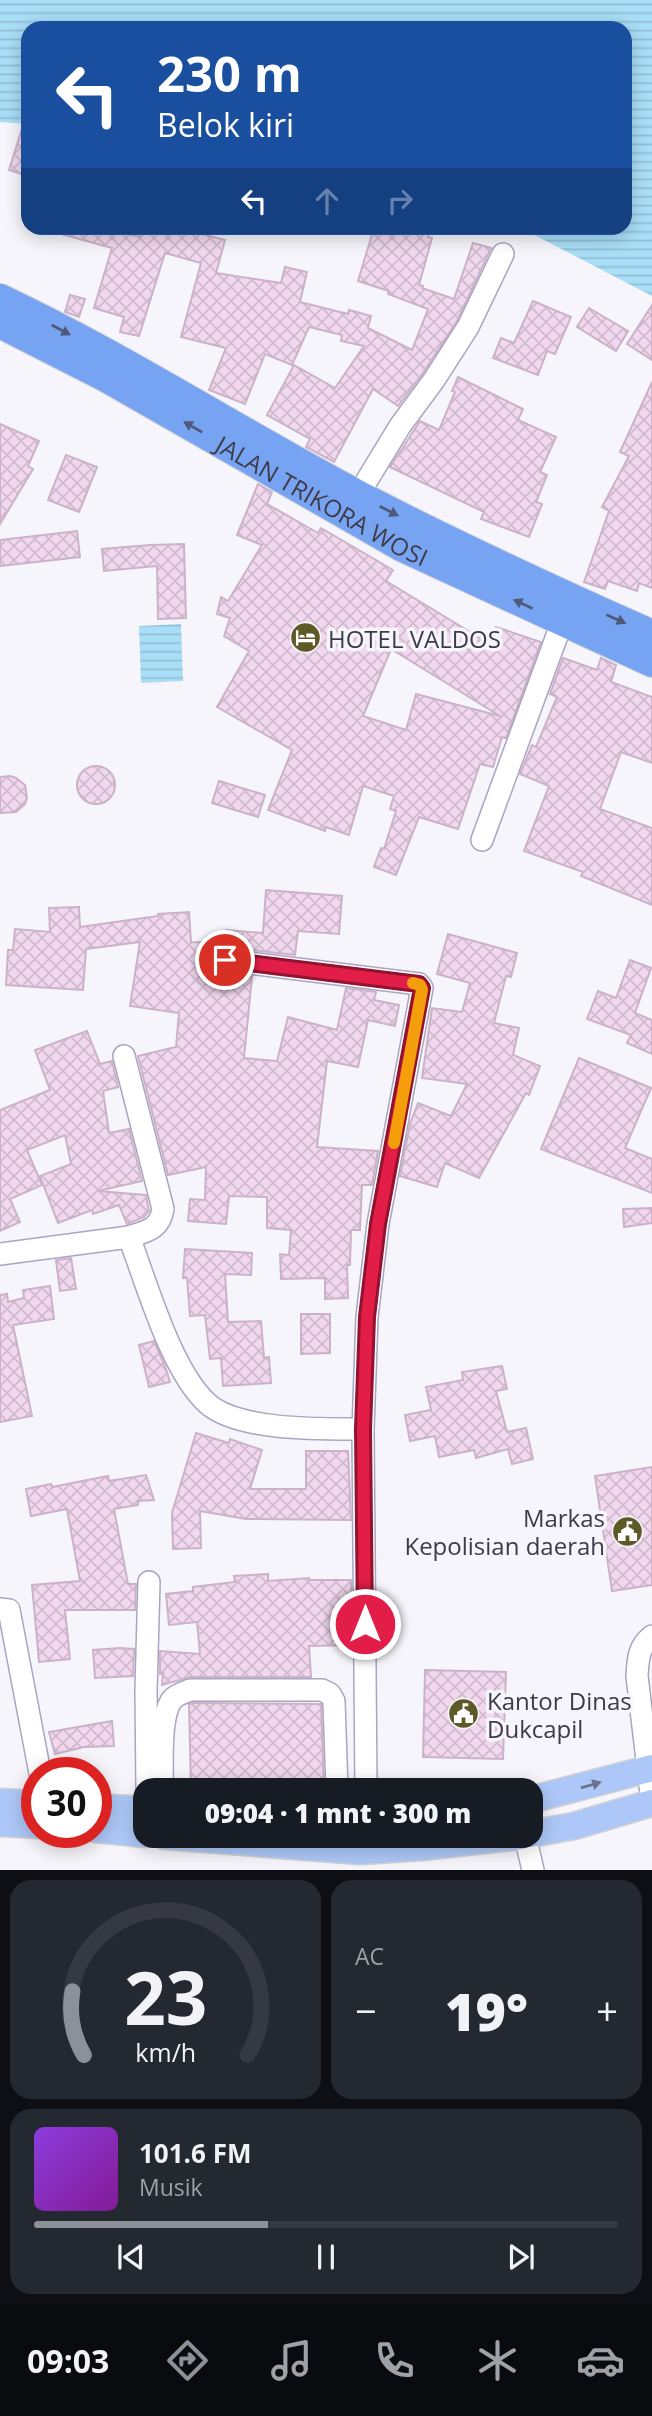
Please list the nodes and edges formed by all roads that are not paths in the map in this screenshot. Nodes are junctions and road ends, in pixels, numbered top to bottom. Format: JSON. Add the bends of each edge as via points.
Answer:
{"nodes":[{"id":1,"x":503,"y":254,"type":"dead end"},
{"id":2,"x":0,"y":299,"type":"edge"},
{"id":3,"x":0,"y":323,"type":"edge"},
{"id":4,"x":358,"y":495,"type":"junction"},
{"id":5,"x":562,"y":622,"type":"junction"},
{"id":6,"x":652,"y":635,"type":"edge"},
{"id":7,"x":652,"y":662,"type":"edge"},
{"id":8,"x":482,"y":840,"type":"dead end"},
{"id":9,"x":225,"y":960,"type":"dead end"},
{"id":10,"x":124,"y":1056,"type":"dead end"},
{"id":11,"x":129,"y":1237,"type":"junction"},
{"id":12,"x":0,"y":1254,"type":"edge"},
{"id":13,"x":363,"y":1429,"type":"junction"},
{"id":14,"x":149,"y":1582,"type":"dead end"},
{"id":15,"x":0,"y":1609,"type":"edge"},
{"id":16,"x":652,"y":1636,"type":"edge"},
{"id":17,"x":37,"y":1757,"type":"edge"},
{"id":18,"x":649,"y":1768,"type":"edge"},
{"id":19,"x":147,"y":1778,"type":"edge"},
{"id":20,"x":162,"y":1778,"type":"edge"},
{"id":21,"x":337,"y":1778,"type":"edge"},
{"id":22,"x":366,"y":1778,"type":"edge"},
{"id":23,"x":543,"y":1797,"type":"edge"},
{"id":24,"x":0,"y":1802,"type":"edge"},
{"id":25,"x":21,"y":1803,"type":"edge"},
{"id":26,"x":652,"y":1803,"type":"edge"},
{"id":27,"x":133,"y":1813,"type":"edge"},
{"id":28,"x":112,"y":1817,"type":"edge"},
{"id":29,"x":112,"y":1822,"type":"edge"},
{"id":30,"x":0,"y":1823,"type":"edge"},
{"id":31,"x":21,"y":1824,"type":"edge"},
{"id":32,"x":133,"y":1830,"type":"edge"},
{"id":33,"x":543,"y":1832,"type":"edge"},
{"id":34,"x":275,"y":1848,"type":"edge"},
{"id":35,"x":417,"y":1848,"type":"edge"},
{"id":36,"x":529,"y":1848,"type":"edge"},
{"id":37,"x":315,"y":1859,"type":"edge"},
{"id":38,"x":354,"y":1860,"type":"edge"},
{"id":39,"x":533,"y":1870,"type":"edge"}],
"edges":[{"from":1,"to":4,"type":"street","via":[[468,327]]},
{"from":2,"to":4,"type":"highway","name":"JALAN TRIKORA WOSI","one_way":true},
{"from":5,"to":3,"type":"highway","name":"JALAN TRIKORA WOSI","one_way":true,"via":[[403,547],[108,378]]},
{"from":4,"to":6,"type":"highway","name":"JALAN TRIKORA WOSI","one_way":true,"via":[[506,570]]},
{"from":5,"to":7,"type":"highway","name":"JALAN TRIKORA WOSI"},
{"from":5,"to":8,"type":"street"},
{"from":9,"to":13,"type":"street","via":[[419,984],[422,988],[378,1224],[367,1317]]},
{"from":10,"to":11,"type":"street","via":[[163,1209],[156,1227]]},
{"from":11,"to":12,"type":"street"},
{"from":11,"to":13,"type":"street","via":[[178,1365],[209,1405],[245,1421]]},
{"from":13,"to":22,"type":"street"},
{"from":14,"to":19,"type":"street"},
{"from":15,"to":17,"type":"street","via":[[9,1610]]},
{"from":16,"to":18,"type":"street","via":[[638,1655]]},
{"from":23,"to":18,"type":"main road","one_way":true},
{"from":18,"to":26,"type":"street"},
{"from":20,"to":21,"type":"street","via":[[164,1719],[171,1701],[190,1690],[322,1690],[330,1694],[336,1712]]},
{"from":24,"to":25,"type":"main road"},
{"from":26,"to":33,"type":"main road"},
{"from":27,"to":28,"type":"main road"},
{"from":29,"to":32,"type":"main road"},
{"from":30,"to":31,"type":"main road"},
{"from":34,"to":37,"type":"main road"},
{"from":35,"to":38,"type":"main road"},
{"from":36,"to":39,"type":"street"},
{"from":37,"to":38,"type":"main road"}]}
